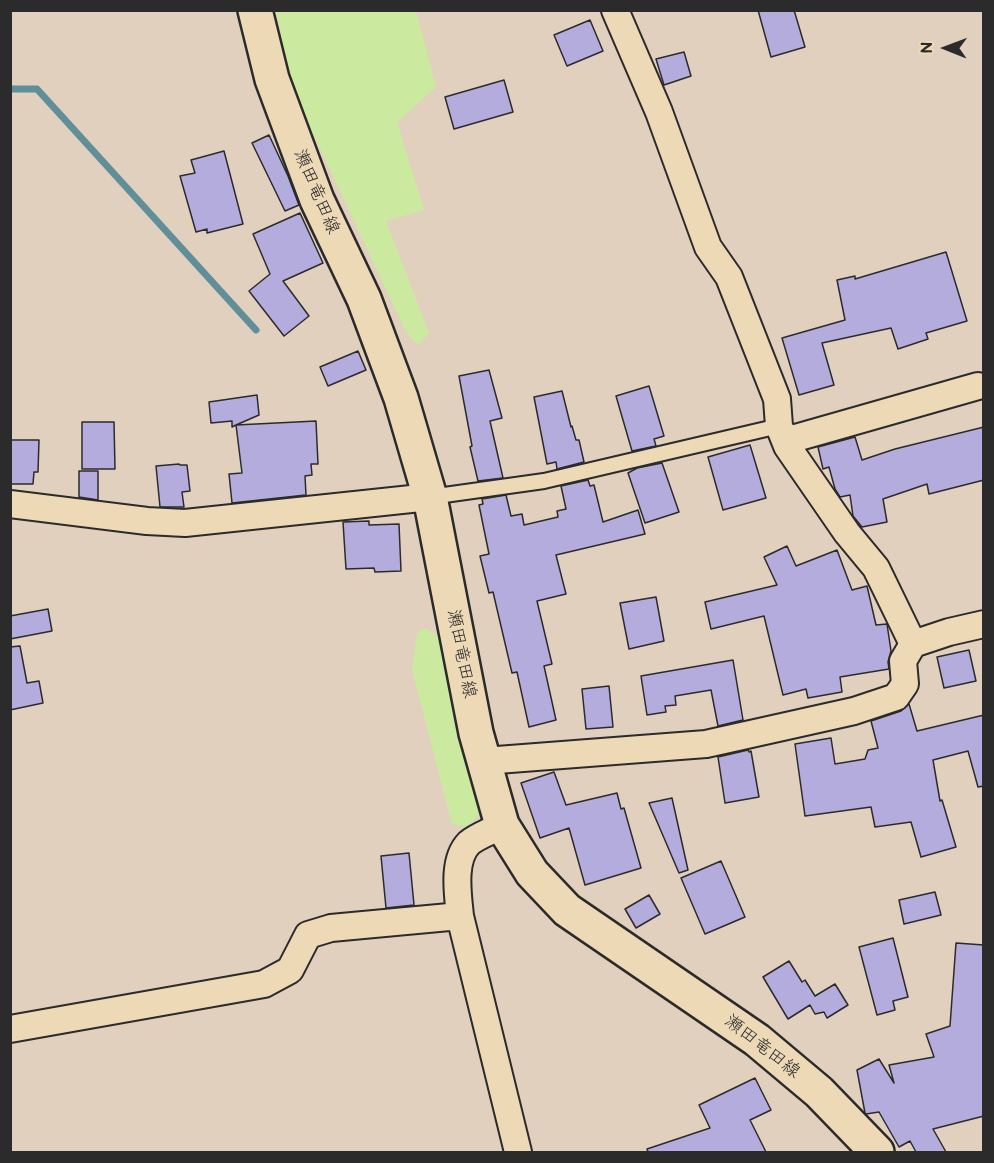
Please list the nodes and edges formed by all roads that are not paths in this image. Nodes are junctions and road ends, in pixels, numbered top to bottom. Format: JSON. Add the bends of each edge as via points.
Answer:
{"nodes":[{"id":1,"x":255,"y":10,"type":"edge"},
{"id":2,"x":615,"y":10,"type":"edge"},
{"id":3,"x":978,"y":386,"type":"dead end"},
{"id":4,"x":782,"y":433,"type":"junction"},
{"id":5,"x":430,"y":496,"type":"junction"},
{"id":6,"x":10,"y":504,"type":"edge"},
{"id":7,"x":984,"y":624,"type":"edge"},
{"id":8,"x":912,"y":644,"type":"junction"},
{"id":9,"x":484,"y":761,"type":"junction"},
{"id":10,"x":502,"y":825,"type":"junction"},
{"id":11,"x":459,"y":916,"type":"junction"},
{"id":12,"x":10,"y":1029,"type":"edge"},
{"id":13,"x":518,"y":1152,"type":"edge"},
{"id":14,"x":877,"y":1152,"type":"edge"}],
"edges":[{"from":1,"to":5,"type":"main road","name":"瀬田竜田線","via":[[272,79],[317,200],[369,310]]},
{"from":2,"to":4,"type":"street","via":[[659,112],[708,247],[729,277],[777,399]]},
{"from":3,"to":4,"type":"street"},
{"from":4,"to":5,"type":"lane","via":[[544,481]]},
{"from":4,"to":8,"type":"street","via":[[847,533],[876,568]]},
{"from":5,"to":6,"type":"street","via":[[185,523]]},
{"from":5,"to":9,"type":"main road","name":"瀬田竜田線"},
{"from":7,"to":8,"type":"street"},
{"from":8,"to":9,"type":"street","via":[[903,661],[905,684],[896,697],[854,711],[706,744]]},
{"from":9,"to":10,"type":"main road","name":"瀬田竜田線"},
{"from":10,"to":11,"type":"street","via":[[468,844],[457,867]]},
{"from":10,"to":14,"type":"main road","name":"瀬田竜田線","via":[[532,873],[567,910],[757,1040],[819,1092]]},
{"from":11,"to":12,"type":"street","via":[[331,928],[308,935],[290,969],[264,984]]},
{"from":11,"to":13,"type":"street"}]}
